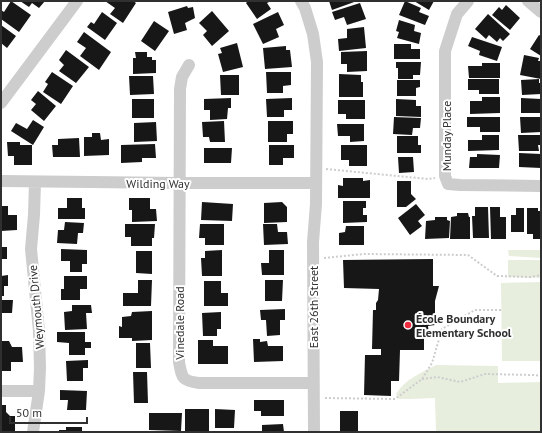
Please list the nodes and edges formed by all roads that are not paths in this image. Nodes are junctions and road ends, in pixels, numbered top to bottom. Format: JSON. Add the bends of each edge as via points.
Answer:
{"nodes":[{"id":1,"x":76,"y":1,"type":"edge"},
{"id":2,"x":301,"y":1,"type":"edge"},
{"id":3,"x":468,"y":1,"type":"edge"},
{"id":4,"x":528,"y":1,"type":"edge"},
{"id":5,"x":541,"y":11,"type":"edge"},
{"id":6,"x":189,"y":65,"type":"dead end"},
{"id":7,"x":1,"y":104,"type":"edge"},
{"id":8,"x":1,"y":182,"type":"edge"},
{"id":9,"x":35,"y":182,"type":"junction"},
{"id":10,"x":179,"y":183,"type":"junction"},
{"id":11,"x":316,"y":183,"type":"junction"},
{"id":12,"x":541,"y":186,"type":"edge"},
{"id":13,"x":313,"y":383,"type":"junction"},
{"id":14,"x":1,"y":391,"type":"edge"},
{"id":15,"x":40,"y":391,"type":"junction"},
{"id":16,"x":33,"y":432,"type":"edge"},
{"id":17,"x":314,"y":432,"type":"edge"}],
"edges":[{"from":1,"to":7,"type":"street"},
{"from":2,"to":11,"type":"street","name":"East 26th Street","via":[[313,34],[317,62]]},
{"from":3,"to":12,"type":"street","name":"Munday Place","via":[[457,14],[445,51],[445,176],[448,184]]},
{"from":4,"to":5,"type":"street"},
{"from":6,"to":10,"type":"street","name":"Vinedale Road","via":[[182,77],[180,88]]},
{"from":8,"to":9,"type":"street","name":"Wilding Way"},
{"from":9,"to":10,"type":"street","name":"Wilding Way"},
{"from":9,"to":15,"type":"street","name":"Weymouth Drive","via":[[31,249],[39,331]]},
{"from":10,"to":11,"type":"street","name":"Wilding Way"},
{"from":10,"to":13,"type":"street","name":"Vinedale Road","via":[[181,374],[188,382],[199,383]]},
{"from":11,"to":13,"type":"street","name":"East 26th Street","via":[[313,242]]},
{"from":13,"to":17,"type":"street","name":"East 26th Street"},
{"from":14,"to":15,"type":"street"},
{"from":15,"to":16,"type":"street","name":"Weymouth Drive"}]}
